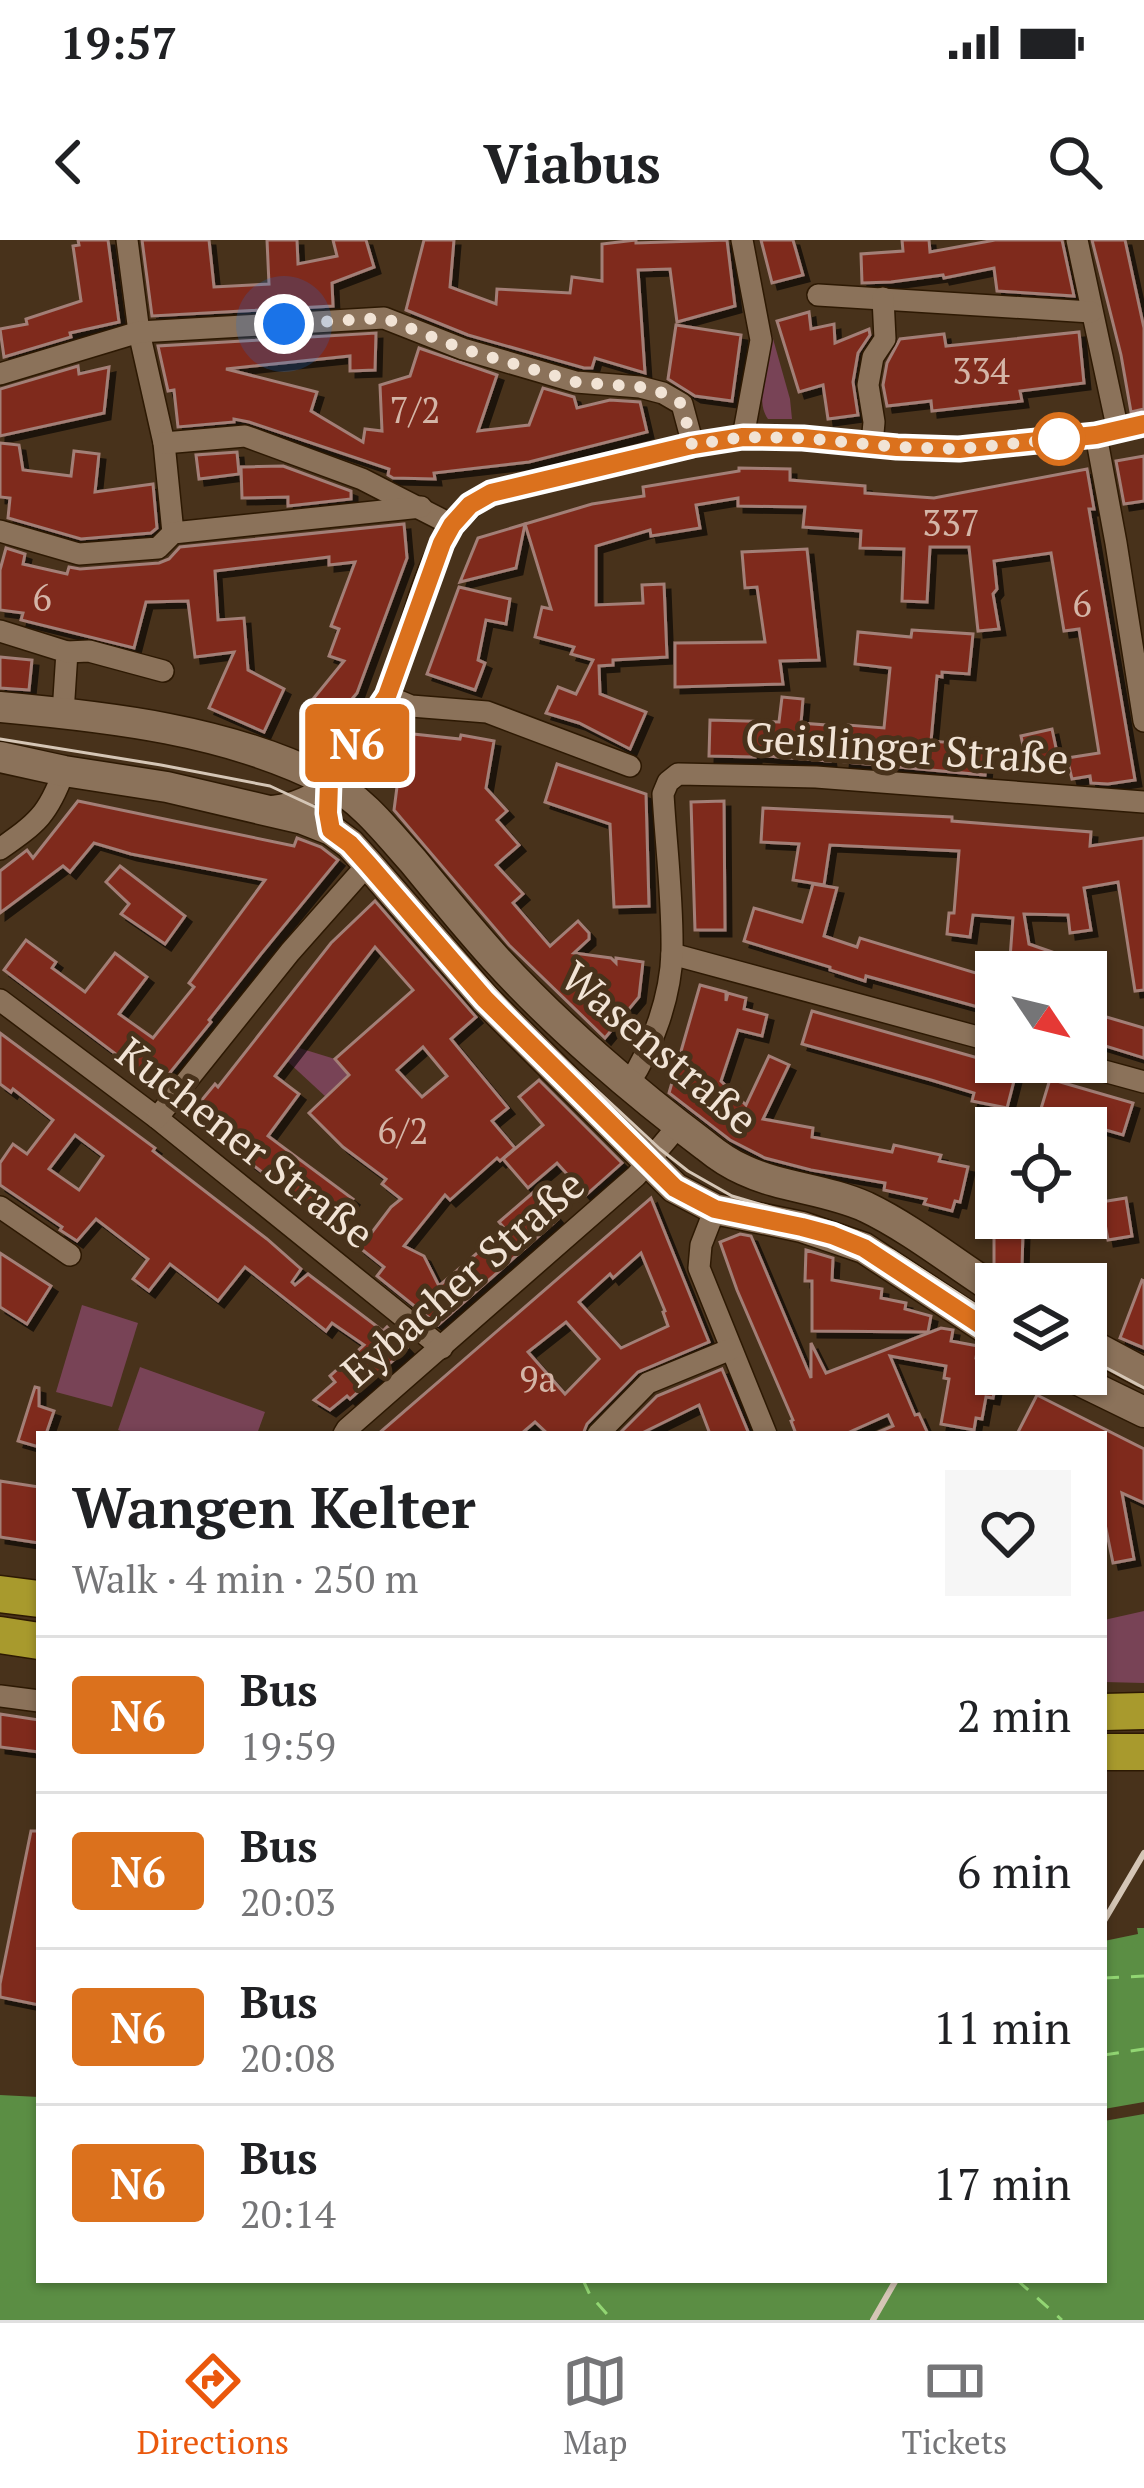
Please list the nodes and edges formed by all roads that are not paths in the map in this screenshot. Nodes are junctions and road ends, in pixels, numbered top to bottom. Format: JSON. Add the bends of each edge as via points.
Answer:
{"nodes":[{"id":1,"x":127,"y":240,"type":"edge"},
{"id":2,"x":742,"y":240,"type":"edge"},
{"id":3,"x":1077,"y":240,"type":"edge"},
{"id":4,"x":818,"y":295,"type":"dead end"},
{"id":5,"x":883,"y":298,"type":"junction"},
{"id":6,"x":1091,"y":312,"type":"junction"},
{"id":7,"x":139,"y":332,"type":"junction"},
{"id":8,"x":0,"y":374,"type":"edge"},
{"id":9,"x":1144,"y":424,"type":"edge"},
{"id":10,"x":1107,"y":433,"type":"junction"},
{"id":11,"x":743,"y":437,"type":"junction"},
{"id":12,"x":164,"y":443,"type":"junction"},
{"id":13,"x":872,"y":444,"type":"junction"},
{"id":14,"x":692,"y":445,"type":"junction"},
{"id":15,"x":421,"y":507,"type":"junction"},
{"id":16,"x":452,"y":525,"type":"junction"},
{"id":17,"x":0,"y":531,"type":"edge"},
{"id":18,"x":173,"y":532,"type":"junction"},
{"id":19,"x":0,"y":632,"type":"edge"},
{"id":20,"x":67,"y":652,"type":"junction"},
{"id":21,"x":163,"y":671,"type":"dead end"},
{"id":22,"x":387,"y":696,"type":"junction"},
{"id":23,"x":0,"y":707,"type":"edge"},
{"id":24,"x":63,"y":713,"type":"junction"},
{"id":25,"x":1144,"y":721,"type":"edge"},
{"id":26,"x":0,"y":757,"type":"edge"},
{"id":27,"x":630,"y":766,"type":"dead end"},
{"id":28,"x":64,"y":771,"type":"junction"},
{"id":29,"x":329,"y":782,"type":"junction"},
{"id":30,"x":1144,"y":802,"type":"edge"},
{"id":31,"x":254,"y":808,"type":"junction"},
{"id":32,"x":331,"y":830,"type":"junction"},
{"id":33,"x":0,"y":850,"type":"edge"},
{"id":34,"x":368,"y":864,"type":"junction"},
{"id":35,"x":672,"y":955,"type":"junction"},
{"id":36,"x":0,"y":1000,"type":"edge"},
{"id":37,"x":975,"y":1036,"type":"edge"},
{"id":38,"x":1107,"y":1072,"type":"edge"},
{"id":39,"x":1144,"y":1082,"type":"edge"},
{"id":40,"x":629,"y":1083,"type":"junction"},
{"id":41,"x":157,"y":1118,"type":"junction"},
{"id":42,"x":679,"y":1125,"type":"junction"},
{"id":43,"x":648,"y":1163,"type":"junction"},
{"id":44,"x":0,"y":1208,"type":"edge"},
{"id":45,"x":715,"y":1209,"type":"junction"},
{"id":46,"x":70,"y":1255,"type":"dead end"},
{"id":47,"x":975,"y":1277,"type":"edge"},
{"id":48,"x":975,"y":1321,"type":"edge"},
{"id":49,"x":442,"y":1348,"type":"junction"},
{"id":50,"x":731,"y":1349,"type":"junction"},
{"id":51,"x":1107,"y":1353,"type":"edge"},
{"id":52,"x":1144,"y":1373,"type":"edge"},
{"id":53,"x":1107,"y":1394,"type":"edge"},
{"id":54,"x":1144,"y":1412,"type":"edge"},
{"id":55,"x":346,"y":1431,"type":"edge"},
{"id":56,"x":601,"y":1431,"type":"edge"},
{"id":57,"x":765,"y":1431,"type":"edge"},
{"id":58,"x":0,"y":1594,"type":"edge"},
{"id":59,"x":36,"y":1599,"type":"edge"},
{"id":60,"x":0,"y":1635,"type":"edge"},
{"id":61,"x":36,"y":1641,"type":"edge"},
{"id":62,"x":0,"y":1696,"type":"edge"},
{"id":63,"x":36,"y":1701,"type":"edge"},
{"id":64,"x":1144,"y":1711,"type":"edge"},
{"id":65,"x":1107,"y":1712,"type":"edge"},
{"id":66,"x":1107,"y":1752,"type":"edge"},
{"id":67,"x":1144,"y":1752,"type":"edge"}],
"edges":[{"from":1,"to":7,"type":"street"},
{"from":2,"to":11,"type":"street","via":[[761,340]]},
{"from":3,"to":6,"type":"street"},
{"from":4,"to":5,"type":"street"},
{"from":5,"to":6,"type":"street"},
{"from":5,"to":13,"type":"street","via":[[885,339],[868,385]]},
{"from":6,"to":10,"type":"street"},
{"from":7,"to":8,"type":"street"},
{"from":7,"to":12,"type":"street"},
{"from":7,"to":14,"type":"street","via":[[384,318],[576,382],[663,393],[682,404]]},
{"from":9,"to":10,"type":"street"},
{"from":10,"to":13,"type":"street","via":[[959,449]]},
{"from":10,"to":25,"type":"street"},
{"from":11,"to":13,"type":"street"},
{"from":11,"to":14,"type":"street"},
{"from":12,"to":15,"type":"street","via":[[245,436]]},
{"from":12,"to":18,"type":"street"},
{"from":14,"to":16,"type":"street","via":[[491,493]]},
{"from":15,"to":16,"type":"street"},
{"from":15,"to":18,"type":"street"},
{"from":16,"to":22,"type":"street"},
{"from":17,"to":18,"type":"street","via":[[79,554],[158,548]]},
{"from":19,"to":20,"type":"street"},
{"from":20,"to":21,"type":"street"},
{"from":20,"to":24,"type":"street"},
{"from":22,"to":27,"type":"street","via":[[410,706],[487,712]]},
{"from":22,"to":29,"type":"street"},
{"from":23,"to":24,"type":"street","name":"Wasenstraße"},
{"from":24,"to":29,"type":"street","name":"Wasenstraße","via":[[227,744]]},
{"from":26,"to":28,"type":"street"},
{"from":28,"to":31,"type":"street"},
{"from":28,"to":33,"type":"street","via":[[40,820]]},
{"from":29,"to":31,"type":"street","via":[[301,800]]},
{"from":29,"to":32,"type":"street"},
{"from":29,"to":40,"type":"street","name":"Wasenstraße","via":[[382,826],[548,1012]]},
{"from":30,"to":35,"type":"street","name":"Geislinger Straße","via":[[678,774],[663,794]]},
{"from":31,"to":32,"type":"street"},
{"from":32,"to":34,"type":"street","name":"Wasenstraße"},
{"from":34,"to":41,"type":"street"},
{"from":34,"to":43,"type":"street","name":"Wasenstraße","via":[[485,999]]},
{"from":35,"to":37,"type":"street"},
{"from":35,"to":40,"type":"street","via":[[665,997]]},
{"from":36,"to":41,"type":"street","name":"Kuchener Straße"},
{"from":38,"to":39,"type":"street"},
{"from":40,"to":42,"type":"street","name":"Wasenstraße"},
{"from":41,"to":49,"type":"street","name":"Kuchener Straße"},
{"from":42,"to":43,"type":"street","name":"Eybacher Straße"},
{"from":42,"to":47,"type":"street","name":"Wasenstraße","via":[[742,1170],[866,1208]]},
{"from":43,"to":45,"type":"street","name":"Wasenstraße"},
{"from":43,"to":49,"type":"street","name":"Eybacher Straße"},
{"from":44,"to":46,"type":"street"},
{"from":45,"to":48,"type":"street","name":"Wasenstraße","via":[[864,1248]]},
{"from":45,"to":50,"type":"street","via":[[699,1268]]},
{"from":49,"to":55,"type":"street","name":"Eybacher Straße"},
{"from":50,"to":56,"type":"street","via":[[648,1383]]},
{"from":50,"to":57,"type":"street"},
{"from":51,"to":52,"type":"street"},
{"from":53,"to":54,"type":"street"},
{"from":58,"to":59,"type":"highway"},
{"from":60,"to":61,"type":"highway"},
{"from":62,"to":63,"type":"street"},
{"from":64,"to":65,"type":"highway"},
{"from":66,"to":67,"type":"highway"}]}
